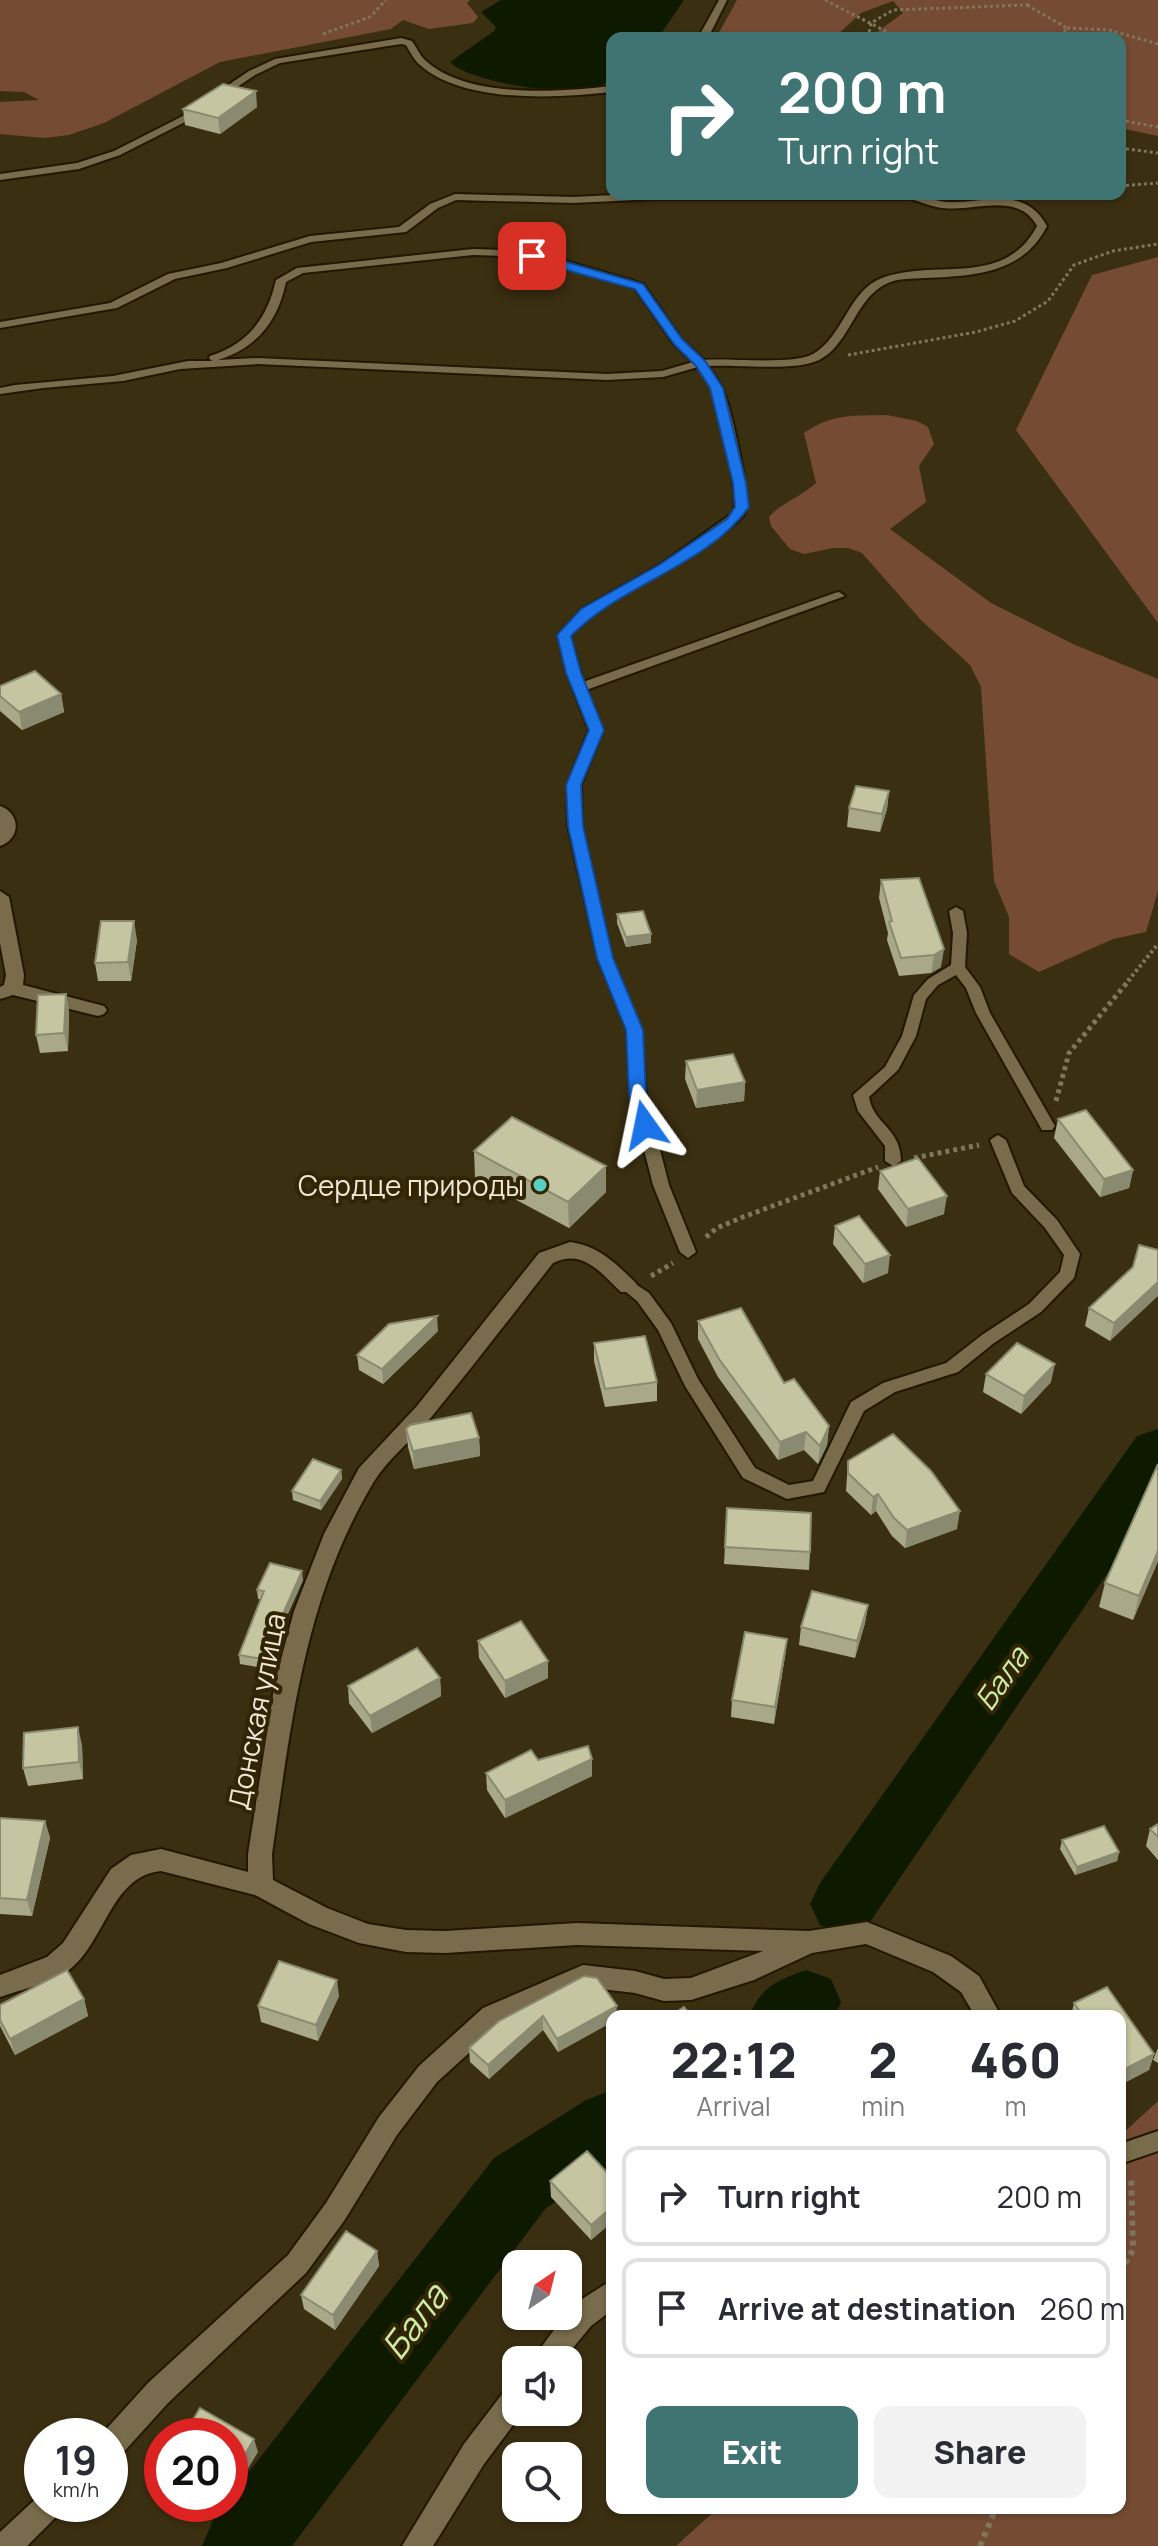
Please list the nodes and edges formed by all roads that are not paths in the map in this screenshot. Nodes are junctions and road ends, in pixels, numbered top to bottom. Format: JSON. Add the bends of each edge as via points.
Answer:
{"nodes":[{"id":1,"x":723,"y":0,"type":"edge"},
{"id":2,"x":706,"y":32,"type":"edge"},
{"id":3,"x":606,"y":89,"type":"edge"},
{"id":4,"x":0,"y":177,"type":"edge"},
{"id":5,"x":606,"y":198,"type":"edge"},
{"id":6,"x":926,"y":200,"type":"edge"},
{"id":7,"x":0,"y":325,"type":"edge"},
{"id":8,"x":701,"y":363,"type":"junction"},
{"id":9,"x":180,"y":366,"type":"junction"},
{"id":10,"x":0,"y":391,"type":"edge"},
{"id":11,"x":839,"y":596,"type":"dead end"},
{"id":12,"x":579,"y":688,"type":"junction"},
{"id":13,"x":0,"y":811,"type":"edge"},
{"id":14,"x":0,"y":841,"type":"edge"},
{"id":15,"x":0,"y":897,"type":"edge"},
{"id":16,"x":956,"y":911,"type":"dead end"},
{"id":17,"x":958,"y":967,"type":"junction"},
{"id":18,"x":7,"y":991,"type":"edge"},
{"id":19,"x":98,"y":1010,"type":"dead end"},
{"id":20,"x":1047,"y":1126,"type":"dead end"},
{"id":21,"x":998,"y":1140,"type":"dead end"},
{"id":22,"x":893,"y":1161,"type":"dead end"},
{"id":23,"x":688,"y":1252,"type":"dead end"},
{"id":24,"x":628,"y":1287,"type":"joint"},
{"id":25,"x":261,"y":1886,"type":"junction"},
{"id":26,"x":809,"y":1942,"type":"junction"},
{"id":27,"x":0,"y":1986,"type":"edge"},
{"id":28,"x":985,"y":2010,"type":"edge"},
{"id":29,"x":1158,"y":2141,"type":"edge"},
{"id":30,"x":1126,"y":2152,"type":"edge"},
{"id":31,"x":606,"y":2297,"type":"edge"},
{"id":32,"x":557,"y":2346,"type":"edge"},
{"id":33,"x":502,"y":2417,"type":"edge"},
{"id":34,"x":128,"y":2426,"type":"edge"},
{"id":35,"x":31,"y":2522,"type":"edge"},
{"id":36,"x":6,"y":2546,"type":"edge"},
{"id":37,"x":416,"y":2546,"type":"edge"}],
"edges":[{"from":1,"to":2,"type":"lane"},
{"from":3,"to":4,"type":"lane","via":[[534,94],[464,83],[436,73],[401,41],[278,61],[117,153],[79,166]]},
{"from":5,"to":7,"type":"lane","via":[[455,197],[402,230],[310,239],[172,276],[113,306]]},
{"from":6,"to":8,"type":"lane","via":[[943,205],[1017,202],[1035,213],[1042,226],[1038,240],[1024,255],[1003,264],[882,281],[815,358],[778,364]]},
{"from":8,"to":9,"type":"lane","via":[[663,374],[607,377],[258,361]]},
{"from":8,"to":9,"type":"lane","via":[[678,342],[639,286],[547,259],[473,252],[301,270],[281,280],[278,298],[256,337],[228,355]]},
{"from":8,"to":12,"type":"lane","via":[[717,388],[742,507],[732,521],[664,568],[569,626],[564,635]]},
{"from":9,"to":10,"type":"lane"},
{"from":11,"to":12,"type":"lane"},
{"from":12,"to":23,"type":"lane","via":[[596,730],[574,785],[575,826],[605,958],[634,1030],[638,1095],[657,1170]]},
{"from":13,"to":14,"type":"street","via":[[8,832]]},
{"from":15,"to":18,"type":"street","via":[[15,975]]},
{"from":16,"to":17,"type":"lane"},
{"from":17,"to":20,"type":"lane"},
{"from":17,"to":22,"type":"lane","via":[[919,998],[909,1036],[891,1070],[861,1095],[863,1107],[893,1145]]},
{"from":18,"to":19,"type":"street"},
{"from":21,"to":24,"type":"lane","via":[[1017,1189],[1072,1254],[1068,1274],[1035,1308],[952,1368],[889,1387],[857,1407],[818,1487],[787,1492],[749,1473],[691,1382],[665,1327],[643,1297]]},
{"from":24,"to":25,"type":"street","name":"Донская улица","via":[[578,1248],[559,1249],[546,1258],[424,1412],[367,1474],[332,1540],[286,1682],[260,1854]]},
{"from":25,"to":26,"type":"street","via":[[368,1935],[406,1941],[577,1934]]},
{"from":25,"to":27,"type":"street","via":[[186,1864],[140,1862],[120,1877],[64,1958]]},
{"from":26,"to":28,"type":"street","via":[[867,1933],[906,1947],[970,1984]]},
{"from":26,"to":34,"type":"street","via":[[745,1972],[691,1989],[664,1990],[583,1976],[492,2016],[428,2074],[297,2264]]},
{"from":29,"to":30,"type":"lane"},
{"from":31,"to":32,"type":"street","via":[[581,2316]]},
{"from":33,"to":37,"type":"street"},
{"from":35,"to":36,"type":"street"}]}
